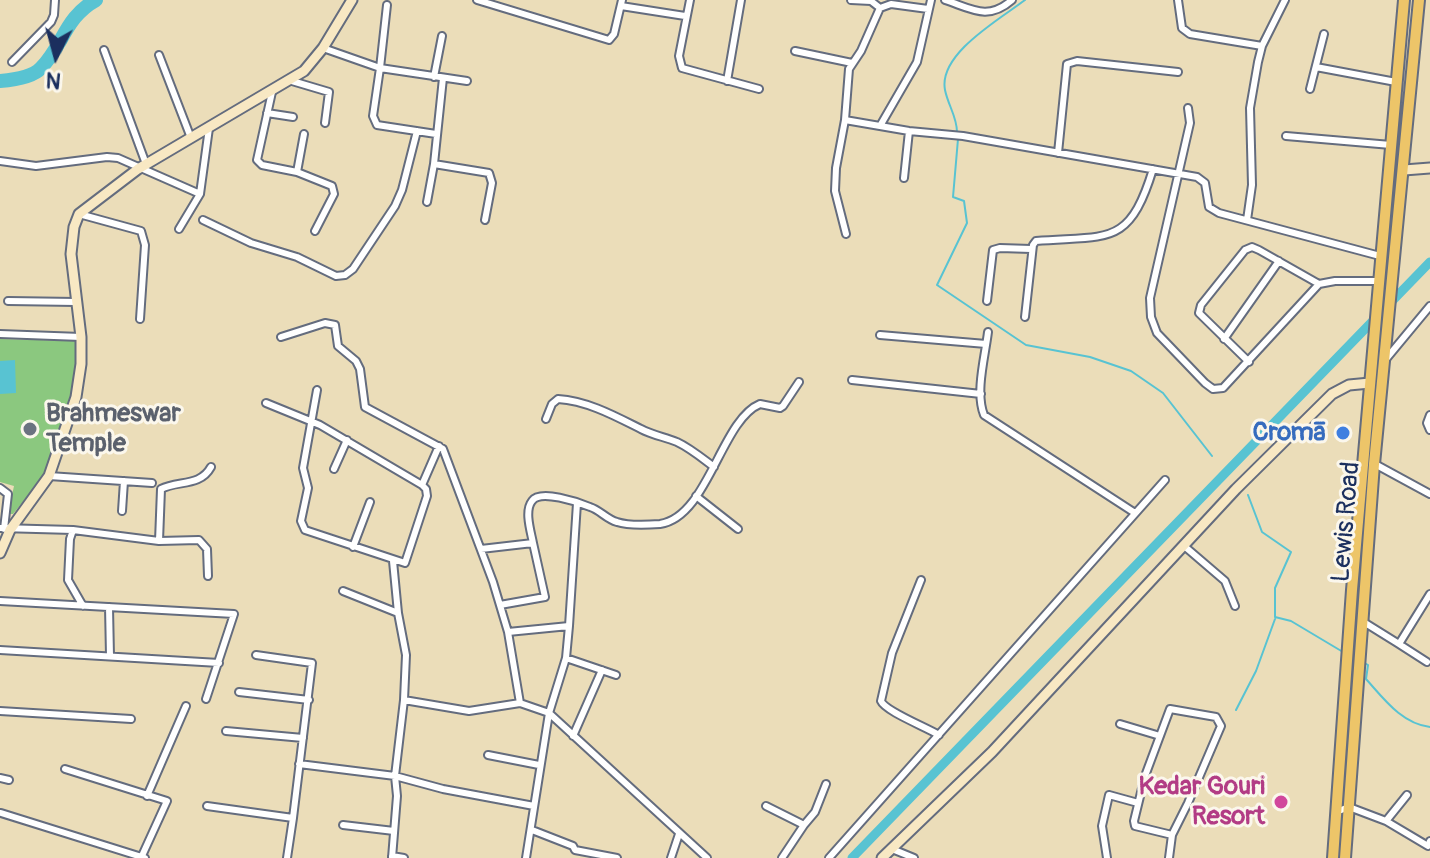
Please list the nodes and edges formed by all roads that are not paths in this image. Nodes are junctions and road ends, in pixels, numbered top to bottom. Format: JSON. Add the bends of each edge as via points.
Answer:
{"nodes":[{"id":1,"x":55,"y":0,"type":"edge"},
{"id":2,"x":352,"y":0,"type":"edge"},
{"id":3,"x":477,"y":0,"type":"edge"},
{"id":4,"x":690,"y":0,"type":"edge"},
{"id":5,"x":741,"y":0,"type":"edge"},
{"id":6,"x":851,"y":0,"type":"edge"},
{"id":7,"x":931,"y":0,"type":"edge"},
{"id":8,"x":945,"y":0,"type":"edge"},
{"id":9,"x":1012,"y":0,"type":"edge"},
{"id":10,"x":1178,"y":0,"type":"edge"},
{"id":11,"x":1285,"y":0,"type":"edge"},
{"id":12,"x":1404,"y":0,"type":"edge"},
{"id":13,"x":1419,"y":0,"type":"edge"},
{"id":14,"x":621,"y":3,"type":"edge"},
{"id":15,"x":387,"y":5,"type":"dead end"},
{"id":16,"x":880,"y":8,"type":"junction"},
{"id":17,"x":928,"y":9,"type":"junction"},
{"id":18,"x":685,"y":16,"type":"junction"},
{"id":19,"x":1324,"y":34,"type":"dead end"},
{"id":20,"x":442,"y":36,"type":"dead end"},
{"id":21,"x":1262,"y":46,"type":"junction"},
{"id":22,"x":323,"y":48,"type":"junction"},
{"id":23,"x":104,"y":50,"type":"dead end"},
{"id":24,"x":795,"y":51,"type":"dead end"},
{"id":25,"x":159,"y":55,"type":"dead end"},
{"id":26,"x":12,"y":62,"type":"dead end"},
{"id":27,"x":852,"y":63,"type":"junction"},
{"id":28,"x":1316,"y":67,"type":"junction"},
{"id":29,"x":380,"y":68,"type":"junction"},
{"id":30,"x":1178,"y":72,"type":"dead end"},
{"id":31,"x":434,"y":77,"type":"junction"},
{"id":32,"x":443,"y":78,"type":"junction"},
{"id":33,"x":292,"y":81,"type":"junction"},
{"id":34,"x":467,"y":81,"type":"dead end"},
{"id":35,"x":727,"y":81,"type":"junction"},
{"id":36,"x":1396,"y":82,"type":"junction"},
{"id":37,"x":759,"y":89,"type":"dead end"},
{"id":38,"x":1310,"y":89,"type":"dead end"},
{"id":39,"x":272,"y":91,"type":"junction"},
{"id":40,"x":1188,"y":108,"type":"dead end"},
{"id":41,"x":267,"y":113,"type":"junction"},
{"id":42,"x":293,"y":117,"type":"dead end"},
{"id":43,"x":845,"y":120,"type":"junction"},
{"id":44,"x":325,"y":123,"type":"dead end"},
{"id":45,"x":880,"y":126,"type":"junction"},
{"id":46,"x":209,"y":127,"type":"junction"},
{"id":47,"x":417,"y":131,"type":"junction"},
{"id":48,"x":909,"y":131,"type":"junction"},
{"id":49,"x":304,"y":134,"type":"dead end"},
{"id":50,"x":436,"y":134,"type":"junction"},
{"id":51,"x":1286,"y":136,"type":"dead end"},
{"id":52,"x":191,"y":138,"type":"junction"},
{"id":53,"x":1391,"y":145,"type":"junction"},
{"id":54,"x":1058,"y":153,"type":"junction"},
{"id":55,"x":0,"y":161,"type":"edge"},
{"id":56,"x":434,"y":164,"type":"junction"},
{"id":57,"x":142,"y":166,"type":"junction"},
{"id":58,"x":1430,"y":168,"type":"edge"},
{"id":59,"x":1153,"y":169,"type":"junction"},
{"id":60,"x":1388,"y":169,"type":"junction"},
{"id":61,"x":1404,"y":170,"type":"junction"},
{"id":62,"x":297,"y":172,"type":"junction"},
{"id":63,"x":1178,"y":173,"type":"junction"},
{"id":64,"x":904,"y":178,"type":"dead end"},
{"id":65,"x":200,"y":194,"type":"junction"},
{"id":66,"x":427,"y":202,"type":"dead end"},
{"id":67,"x":79,"y":214,"type":"junction"},
{"id":68,"x":203,"y":220,"type":"dead end"},
{"id":69,"x":485,"y":220,"type":"dead end"},
{"id":70,"x":1247,"y":220,"type":"junction"},
{"id":71,"x":179,"y":229,"type":"dead end"},
{"id":72,"x":315,"y":231,"type":"dead end"},
{"id":73,"x":846,"y":234,"type":"dead end"},
{"id":74,"x":1031,"y":249,"type":"junction"},
{"id":75,"x":1380,"y":256,"type":"junction"},
{"id":76,"x":1279,"y":261,"type":"junction"},
{"id":77,"x":1319,"y":284,"type":"junction"},
{"id":78,"x":1378,"y":286,"type":"junction"},
{"id":79,"x":8,"y":301,"type":"dead end"},
{"id":80,"x":987,"y":301,"type":"dead end"},
{"id":81,"x":76,"y":302,"type":"junction"},
{"id":82,"x":1430,"y":306,"type":"edge"},
{"id":83,"x":1025,"y":317,"type":"dead end"},
{"id":84,"x":140,"y":319,"type":"dead end"},
{"id":85,"x":988,"y":332,"type":"dead end"},
{"id":86,"x":0,"y":334,"type":"edge"},
{"id":87,"x":880,"y":335,"type":"dead end"},
{"id":88,"x":81,"y":337,"type":"junction"},
{"id":89,"x":281,"y":337,"type":"dead end"},
{"id":90,"x":1224,"y":339,"type":"junction"},
{"id":91,"x":986,"y":344,"type":"junction"},
{"id":92,"x":1386,"y":359,"type":"junction"},
{"id":93,"x":1249,"y":362,"type":"junction"},
{"id":94,"x":852,"y":380,"type":"dead end"},
{"id":95,"x":799,"y":382,"type":"dead end"},
{"id":96,"x":1370,"y":383,"type":"junction"},
{"id":97,"x":317,"y":390,"type":"dead end"},
{"id":98,"x":981,"y":394,"type":"junction"},
{"id":99,"x":266,"y":403,"type":"dead end"},
{"id":100,"x":1430,"y":415,"type":"edge"},
{"id":101,"x":546,"y":419,"type":"dead end"},
{"id":102,"x":310,"y":421,"type":"junction"},
{"id":103,"x":1430,"y":430,"type":"edge"},
{"id":104,"x":347,"y":440,"type":"junction"},
{"id":105,"x":439,"y":446,"type":"junction"},
{"id":106,"x":1369,"y":463,"type":"junction"},
{"id":107,"x":211,"y":467,"type":"dead end"},
{"id":108,"x":714,"y":467,"type":"junction"},
{"id":109,"x":334,"y":469,"type":"dead end"},
{"id":110,"x":49,"y":476,"type":"junction"},
{"id":111,"x":1165,"y":480,"type":"dead end"},
{"id":112,"x":124,"y":481,"type":"junction"},
{"id":113,"x":152,"y":483,"type":"dead end"},
{"id":114,"x":422,"y":485,"type":"junction"},
{"id":115,"x":0,"y":488,"type":"edge"},
{"id":116,"x":1430,"y":494,"type":"edge"},
{"id":117,"x":696,"y":496,"type":"junction"},
{"id":118,"x":370,"y":502,"type":"dead end"},
{"id":119,"x":577,"y":503,"type":"junction"},
{"id":120,"x":122,"y":511,"type":"dead end"},
{"id":121,"x":1135,"y":513,"type":"junction"},
{"id":122,"x":5,"y":529,"type":"edge"},
{"id":123,"x":738,"y":529,"type":"dead end"},
{"id":124,"x":73,"y":530,"type":"junction"},
{"id":125,"x":159,"y":541,"type":"junction"},
{"id":126,"x":533,"y":543,"type":"junction"},
{"id":127,"x":1183,"y":545,"type":"junction"},
{"id":128,"x":353,"y":547,"type":"junction"},
{"id":129,"x":481,"y":549,"type":"junction"},
{"id":130,"x":0,"y":553,"type":"edge"},
{"id":131,"x":393,"y":561,"type":"junction"},
{"id":132,"x":1359,"y":573,"type":"junction"},
{"id":133,"x":208,"y":576,"type":"dead end"},
{"id":134,"x":921,"y":580,"type":"dead end"},
{"id":135,"x":343,"y":591,"type":"dead end"},
{"id":136,"x":1430,"y":594,"type":"edge"},
{"id":137,"x":0,"y":601,"type":"edge"},
{"id":138,"x":500,"y":605,"type":"junction"},
{"id":139,"x":83,"y":606,"type":"junction"},
{"id":140,"x":1235,"y":606,"type":"dead end"},
{"id":141,"x":109,"y":607,"type":"junction"},
{"id":142,"x":398,"y":613,"type":"junction"},
{"id":143,"x":1362,"y":621,"type":"junction"},
{"id":144,"x":569,"y":626,"type":"junction"},
{"id":145,"x":508,"y":632,"type":"junction"},
{"id":146,"x":1399,"y":644,"type":"junction"},
{"id":147,"x":0,"y":650,"type":"edge"},
{"id":148,"x":1354,"y":650,"type":"junction"},
{"id":149,"x":256,"y":655,"type":"dead end"},
{"id":150,"x":110,"y":656,"type":"junction"},
{"id":151,"x":566,"y":658,"type":"junction"},
{"id":152,"x":1427,"y":662,"type":"dead end"},
{"id":153,"x":219,"y":663,"type":"junction"},
{"id":154,"x":602,"y":670,"type":"junction"},
{"id":155,"x":616,"y":675,"type":"dead end"},
{"id":156,"x":1352,"y":677,"type":"junction"},
{"id":157,"x":239,"y":692,"type":"dead end"},
{"id":158,"x":206,"y":699,"type":"dead end"},
{"id":159,"x":309,"y":700,"type":"junction"},
{"id":160,"x":404,"y":700,"type":"junction"},
{"id":161,"x":520,"y":703,"type":"junction"},
{"id":162,"x":186,"y":706,"type":"dead end"},
{"id":163,"x":0,"y":711,"type":"edge"},
{"id":164,"x":549,"y":713,"type":"junction"},
{"id":165,"x":131,"y":719,"type":"dead end"},
{"id":166,"x":1120,"y":724,"type":"dead end"},
{"id":167,"x":226,"y":731,"type":"dead end"},
{"id":168,"x":939,"y":735,"type":"junction"},
{"id":169,"x":573,"y":736,"type":"junction"},
{"id":170,"x":1160,"y":736,"type":"junction"},
{"id":171,"x":303,"y":738,"type":"junction"},
{"id":172,"x":488,"y":755,"type":"dead end"},
{"id":173,"x":299,"y":764,"type":"junction"},
{"id":174,"x":539,"y":765,"type":"junction"},
{"id":175,"x":65,"y":769,"type":"dead end"},
{"id":176,"x":395,"y":776,"type":"junction"},
{"id":177,"x":0,"y":778,"type":"edge"},
{"id":178,"x":9,"y":780,"type":"dead end"},
{"id":179,"x":826,"y":784,"type":"dead end"},
{"id":180,"x":1407,"y":795,"type":"dead end"},
{"id":181,"x":147,"y":796,"type":"junction"},
{"id":182,"x":1138,"y":803,"type":"junction"},
{"id":183,"x":207,"y":806,"type":"dead end"},
{"id":184,"x":534,"y":806,"type":"junction"},
{"id":185,"x":766,"y":806,"type":"dead end"},
{"id":186,"x":1349,"y":807,"type":"junction"},
{"id":187,"x":1336,"y":812,"type":"junction"},
{"id":188,"x":1,"y":813,"type":"edge"},
{"id":189,"x":293,"y":818,"type":"junction"},
{"id":190,"x":1386,"y":821,"type":"junction"},
{"id":191,"x":343,"y":825,"type":"dead end"},
{"id":192,"x":804,"y":825,"type":"junction"},
{"id":193,"x":532,"y":830,"type":"junction"},
{"id":194,"x":394,"y":831,"type":"junction"},
{"id":195,"x":679,"y":834,"type":"junction"},
{"id":196,"x":1172,"y":835,"type":"junction"},
{"id":197,"x":1430,"y":841,"type":"edge"},
{"id":198,"x":892,"y":849,"type":"junction"},
{"id":199,"x":392,"y":857,"type":"edge"},
{"id":200,"x":143,"y":858,"type":"edge"},
{"id":201,"x":287,"y":858,"type":"edge"},
{"id":202,"x":404,"y":858,"type":"edge"},
{"id":203,"x":526,"y":858,"type":"edge"},
{"id":204,"x":611,"y":858,"type":"edge"},
{"id":205,"x":671,"y":858,"type":"edge"},
{"id":206,"x":707,"y":858,"type":"edge"},
{"id":207,"x":782,"y":858,"type":"edge"},
{"id":208,"x":829,"y":858,"type":"edge"},
{"id":209,"x":882,"y":858,"type":"edge"},
{"id":210,"x":914,"y":858,"type":"edge"},
{"id":211,"x":1107,"y":858,"type":"edge"},
{"id":212,"x":1169,"y":858,"type":"edge"},
{"id":213,"x":1333,"y":858,"type":"edge"},
{"id":214,"x":1345,"y":858,"type":"edge"}],
"edges":[{"from":1,"to":26,"type":"street","via":[[51,22]]},
{"from":2,"to":22,"type":"street"},
{"from":3,"to":14,"type":"street","via":[[604,40],[612,38]]},
{"from":4,"to":18,"type":"street"},
{"from":5,"to":35,"type":"street"},
{"from":6,"to":16,"type":"street","via":[[871,1]]},
{"from":7,"to":17,"type":"street"},
{"from":8,"to":9,"type":"street","via":[[987,13]]},
{"from":10,"to":21,"type":"street","via":[[1182,28],[1190,34]]},
{"from":11,"to":21,"type":"street"},
{"from":12,"to":36,"type":"main road","name":"Lewis Road"},
{"from":13,"to":61,"type":"main road","name":"Lewis Road"},
{"from":14,"to":18,"type":"street"},
{"from":15,"to":29,"type":"street"},
{"from":16,"to":17,"type":"street","via":[[891,4]]},
{"from":16,"to":27,"type":"street"},
{"from":17,"to":45,"type":"street","via":[[913,72]]},
{"from":18,"to":35,"type":"street","via":[[679,64]]},
{"from":19,"to":28,"type":"street"},
{"from":20,"to":31,"type":"street"},
{"from":21,"to":70,"type":"street","via":[[1250,108],[1252,185]]},
{"from":22,"to":29,"type":"street"},
{"from":22,"to":33,"type":"street"},
{"from":23,"to":57,"type":"street"},
{"from":24,"to":27,"type":"street"},
{"from":25,"to":52,"type":"street"},
{"from":27,"to":43,"type":"street"},
{"from":28,"to":36,"type":"street"},
{"from":28,"to":38,"type":"street"},
{"from":29,"to":31,"type":"street"},
{"from":29,"to":47,"type":"street","via":[[374,121]]},
{"from":30,"to":54,"type":"street","via":[[1067,64]]},
{"from":31,"to":32,"type":"street"},
{"from":32,"to":34,"type":"street"},
{"from":32,"to":50,"type":"street"},
{"from":33,"to":39,"type":"street"},
{"from":33,"to":44,"type":"street","via":[[329,92]]},
{"from":35,"to":37,"type":"street"},
{"from":36,"to":53,"type":"main road","name":"Lewis Road"},
{"from":39,"to":41,"type":"street"},
{"from":39,"to":46,"type":"street"},
{"from":40,"to":63,"type":"street","via":[[1190,123]]},
{"from":41,"to":42,"type":"street"},
{"from":41,"to":62,"type":"street","via":[[257,160]]},
{"from":43,"to":45,"type":"street"},
{"from":43,"to":73,"type":"street","via":[[835,191]]},
{"from":45,"to":48,"type":"street"},
{"from":46,"to":52,"type":"street"},
{"from":46,"to":65,"type":"street"},
{"from":47,"to":50,"type":"street"},
{"from":47,"to":68,"type":"street","via":[[395,206],[345,275],[336,276]]},
{"from":48,"to":54,"type":"street"},
{"from":48,"to":64,"type":"street"},
{"from":49,"to":62,"type":"street"},
{"from":50,"to":56,"type":"street"},
{"from":51,"to":53,"type":"street"},
{"from":52,"to":57,"type":"street"},
{"from":53,"to":60,"type":"main road","name":"Lewis Road"},
{"from":54,"to":59,"type":"street"},
{"from":55,"to":57,"type":"street","via":[[36,166],[107,157]]},
{"from":56,"to":66,"type":"street"},
{"from":56,"to":69,"type":"street","via":[[489,173]]},
{"from":57,"to":65,"type":"street"},
{"from":57,"to":67,"type":"street"},
{"from":58,"to":61,"type":"street"},
{"from":59,"to":63,"type":"street"},
{"from":59,"to":74,"type":"street","via":[[1141,204],[1122,230],[1107,236],[1036,241]]},
{"from":60,"to":61,"type":"main road"},
{"from":60,"to":75,"type":"main road","name":"Lewis Road"},
{"from":61,"to":92,"type":"main road","name":"Lewis Road"},
{"from":62,"to":72,"type":"street","via":[[334,189]]},
{"from":63,"to":70,"type":"street","via":[[1202,179],[1209,207]]},
{"from":63,"to":93,"type":"street","via":[[1150,298],[1153,326],[1213,389],[1223,388]]},
{"from":65,"to":71,"type":"street"},
{"from":67,"to":81,"type":"street","via":[[71,254]]},
{"from":67,"to":84,"type":"street","via":[[141,231],[145,245]]},
{"from":70,"to":75,"type":"street"},
{"from":74,"to":80,"type":"street","via":[[993,250]]},
{"from":74,"to":83,"type":"street"},
{"from":75,"to":78,"type":"main road","name":"Lewis Road"},
{"from":76,"to":77,"type":"street"},
{"from":76,"to":90,"type":"street"},
{"from":76,"to":90,"type":"street","via":[[1248,248],[1201,305],[1200,316]]},
{"from":77,"to":78,"type":"street"},
{"from":77,"to":93,"type":"street"},
{"from":78,"to":96,"type":"main road","name":"Lewis Road"},
{"from":79,"to":81,"type":"street"},
{"from":81,"to":88,"type":"street"},
{"from":82,"to":92,"type":"street"},
{"from":85,"to":91,"type":"street"},
{"from":86,"to":88,"type":"street"},
{"from":87,"to":91,"type":"street"},
{"from":88,"to":110,"type":"street","via":[[76,397]]},
{"from":89,"to":105,"type":"street","via":[[325,323],[335,325],[338,346],[360,369],[365,407]]},
{"from":90,"to":93,"type":"street"},
{"from":91,"to":98,"type":"street"},
{"from":92,"to":106,"type":"main road","name":"Lewis Road"},
{"from":94,"to":98,"type":"street"},
{"from":95,"to":108,"type":"street","via":[[780,408],[760,404],[748,412]]},
{"from":96,"to":106,"type":"main road","name":"Lewis Road"},
{"from":96,"to":127,"type":"street","via":[[1332,394]]},
{"from":97,"to":102,"type":"street"},
{"from":98,"to":121,"type":"street","via":[[981,407],[990,421]]},
{"from":99,"to":102,"type":"street"},
{"from":100,"to":103,"type":"street"},
{"from":101,"to":108,"type":"street","via":[[558,399],[586,404],[675,441]]},
{"from":102,"to":104,"type":"street"},
{"from":102,"to":128,"type":"street","via":[[303,468],[308,494],[301,526]]},
{"from":104,"to":109,"type":"street"},
{"from":104,"to":114,"type":"street"},
{"from":105,"to":114,"type":"street"},
{"from":105,"to":129,"type":"street"},
{"from":106,"to":116,"type":"street"},
{"from":106,"to":132,"type":"main road","name":"Lewis Road"},
{"from":107,"to":125,"type":"street","via":[[199,480],[161,489]]},
{"from":108,"to":117,"type":"street"},
{"from":110,"to":112,"type":"street"},
{"from":110,"to":122,"type":"street"},
{"from":111,"to":121,"type":"street"},
{"from":112,"to":113,"type":"street"},
{"from":112,"to":120,"type":"street"},
{"from":114,"to":131,"type":"street","via":[[427,496],[407,560]]},
{"from":115,"to":122,"type":"street","via":[[8,494]]},
{"from":117,"to":119,"type":"street","via":[[678,516],[660,524],[617,522]]},
{"from":117,"to":123,"type":"street"},
{"from":118,"to":128,"type":"street"},
{"from":119,"to":126,"type":"street","via":[[544,495],[531,501]]},
{"from":119,"to":144,"type":"street"},
{"from":121,"to":168,"type":"street"},
{"from":122,"to":124,"type":"street"},
{"from":122,"to":130,"type":"street"},
{"from":124,"to":125,"type":"street"},
{"from":124,"to":139,"type":"street","via":[[68,580]]},
{"from":125,"to":133,"type":"street","via":[[204,543]]},
{"from":126,"to":129,"type":"street"},
{"from":126,"to":138,"type":"street","via":[[545,597]]},
{"from":127,"to":140,"type":"street","via":[[1225,581]]},
{"from":127,"to":198,"type":"street","via":[[992,752]]},
{"from":128,"to":131,"type":"street"},
{"from":129,"to":138,"type":"street"},
{"from":131,"to":142,"type":"street"},
{"from":132,"to":143,"type":"main road","name":"Lewis Road"},
{"from":132,"to":148,"type":"main road","name":"Lewis Road"},
{"from":134,"to":168,"type":"street","via":[[892,653],[881,701],[889,711]]},
{"from":135,"to":142,"type":"street"},
{"from":136,"to":146,"type":"street"},
{"from":137,"to":139,"type":"street"},
{"from":138,"to":145,"type":"street"},
{"from":139,"to":141,"type":"street"},
{"from":141,"to":150,"type":"street"},
{"from":141,"to":153,"type":"street","via":[[234,614]]},
{"from":142,"to":160,"type":"street","via":[[406,655]]},
{"from":143,"to":146,"type":"street"},
{"from":143,"to":148,"type":"main road","name":"Lewis Road"},
{"from":144,"to":145,"type":"street"},
{"from":144,"to":151,"type":"street"},
{"from":145,"to":161,"type":"street"},
{"from":146,"to":152,"type":"street"},
{"from":147,"to":150,"type":"street"},
{"from":148,"to":156,"type":"main road","name":"Lewis Road"},
{"from":149,"to":159,"type":"street","via":[[312,663]]},
{"from":150,"to":153,"type":"street"},
{"from":151,"to":154,"type":"street"},
{"from":151,"to":164,"type":"street"},
{"from":153,"to":158,"type":"street"},
{"from":154,"to":155,"type":"street"},
{"from":154,"to":169,"type":"street"},
{"from":156,"to":186,"type":"main road","name":"Lewis Road"},
{"from":156,"to":187,"type":"main road","name":"Lewis Road"},
{"from":157,"to":159,"type":"street"},
{"from":159,"to":171,"type":"street"},
{"from":160,"to":161,"type":"street","via":[[469,711]]},
{"from":160,"to":176,"type":"street"},
{"from":161,"to":164,"type":"street"},
{"from":162,"to":181,"type":"street"},
{"from":163,"to":165,"type":"street"},
{"from":164,"to":169,"type":"street"},
{"from":164,"to":174,"type":"street"},
{"from":166,"to":170,"type":"street"},
{"from":167,"to":171,"type":"street"},
{"from":168,"to":208,"type":"street"},
{"from":169,"to":195,"type":"street"},
{"from":170,"to":182,"type":"street"},
{"from":170,"to":196,"type":"street","via":[[1170,709],[1216,717],[1221,726]]},
{"from":171,"to":173,"type":"street"},
{"from":172,"to":174,"type":"street"},
{"from":173,"to":176,"type":"street"},
{"from":173,"to":189,"type":"street"},
{"from":174,"to":184,"type":"street"},
{"from":175,"to":181,"type":"street"},
{"from":176,"to":184,"type":"street"},
{"from":176,"to":194,"type":"street"},
{"from":177,"to":178,"type":"street"},
{"from":179,"to":192,"type":"street"},
{"from":180,"to":190,"type":"street"},
{"from":181,"to":200,"type":"street","via":[[167,801]]},
{"from":182,"to":196,"type":"street","via":[[1135,826]]},
{"from":182,"to":211,"type":"street","via":[[1109,795],[1102,826]]},
{"from":183,"to":189,"type":"street"},
{"from":184,"to":193,"type":"street"},
{"from":185,"to":192,"type":"street"},
{"from":186,"to":187,"type":"street"},
{"from":186,"to":190,"type":"street"},
{"from":186,"to":214,"type":"main road","name":"Lewis Road"},
{"from":187,"to":213,"type":"main road","name":"Lewis Road"},
{"from":188,"to":200,"type":"street"},
{"from":189,"to":201,"type":"street"},
{"from":190,"to":197,"type":"street","via":[[1428,846]]},
{"from":191,"to":194,"type":"street"},
{"from":192,"to":207,"type":"street"},
{"from":193,"to":203,"type":"street"},
{"from":193,"to":204,"type":"street","via":[[575,850]]},
{"from":194,"to":199,"type":"street"},
{"from":195,"to":205,"type":"street"},
{"from":195,"to":206,"type":"street"},
{"from":196,"to":212,"type":"street"},
{"from":198,"to":209,"type":"street"},
{"from":198,"to":210,"type":"street"},
{"from":199,"to":202,"type":"street"}]}
